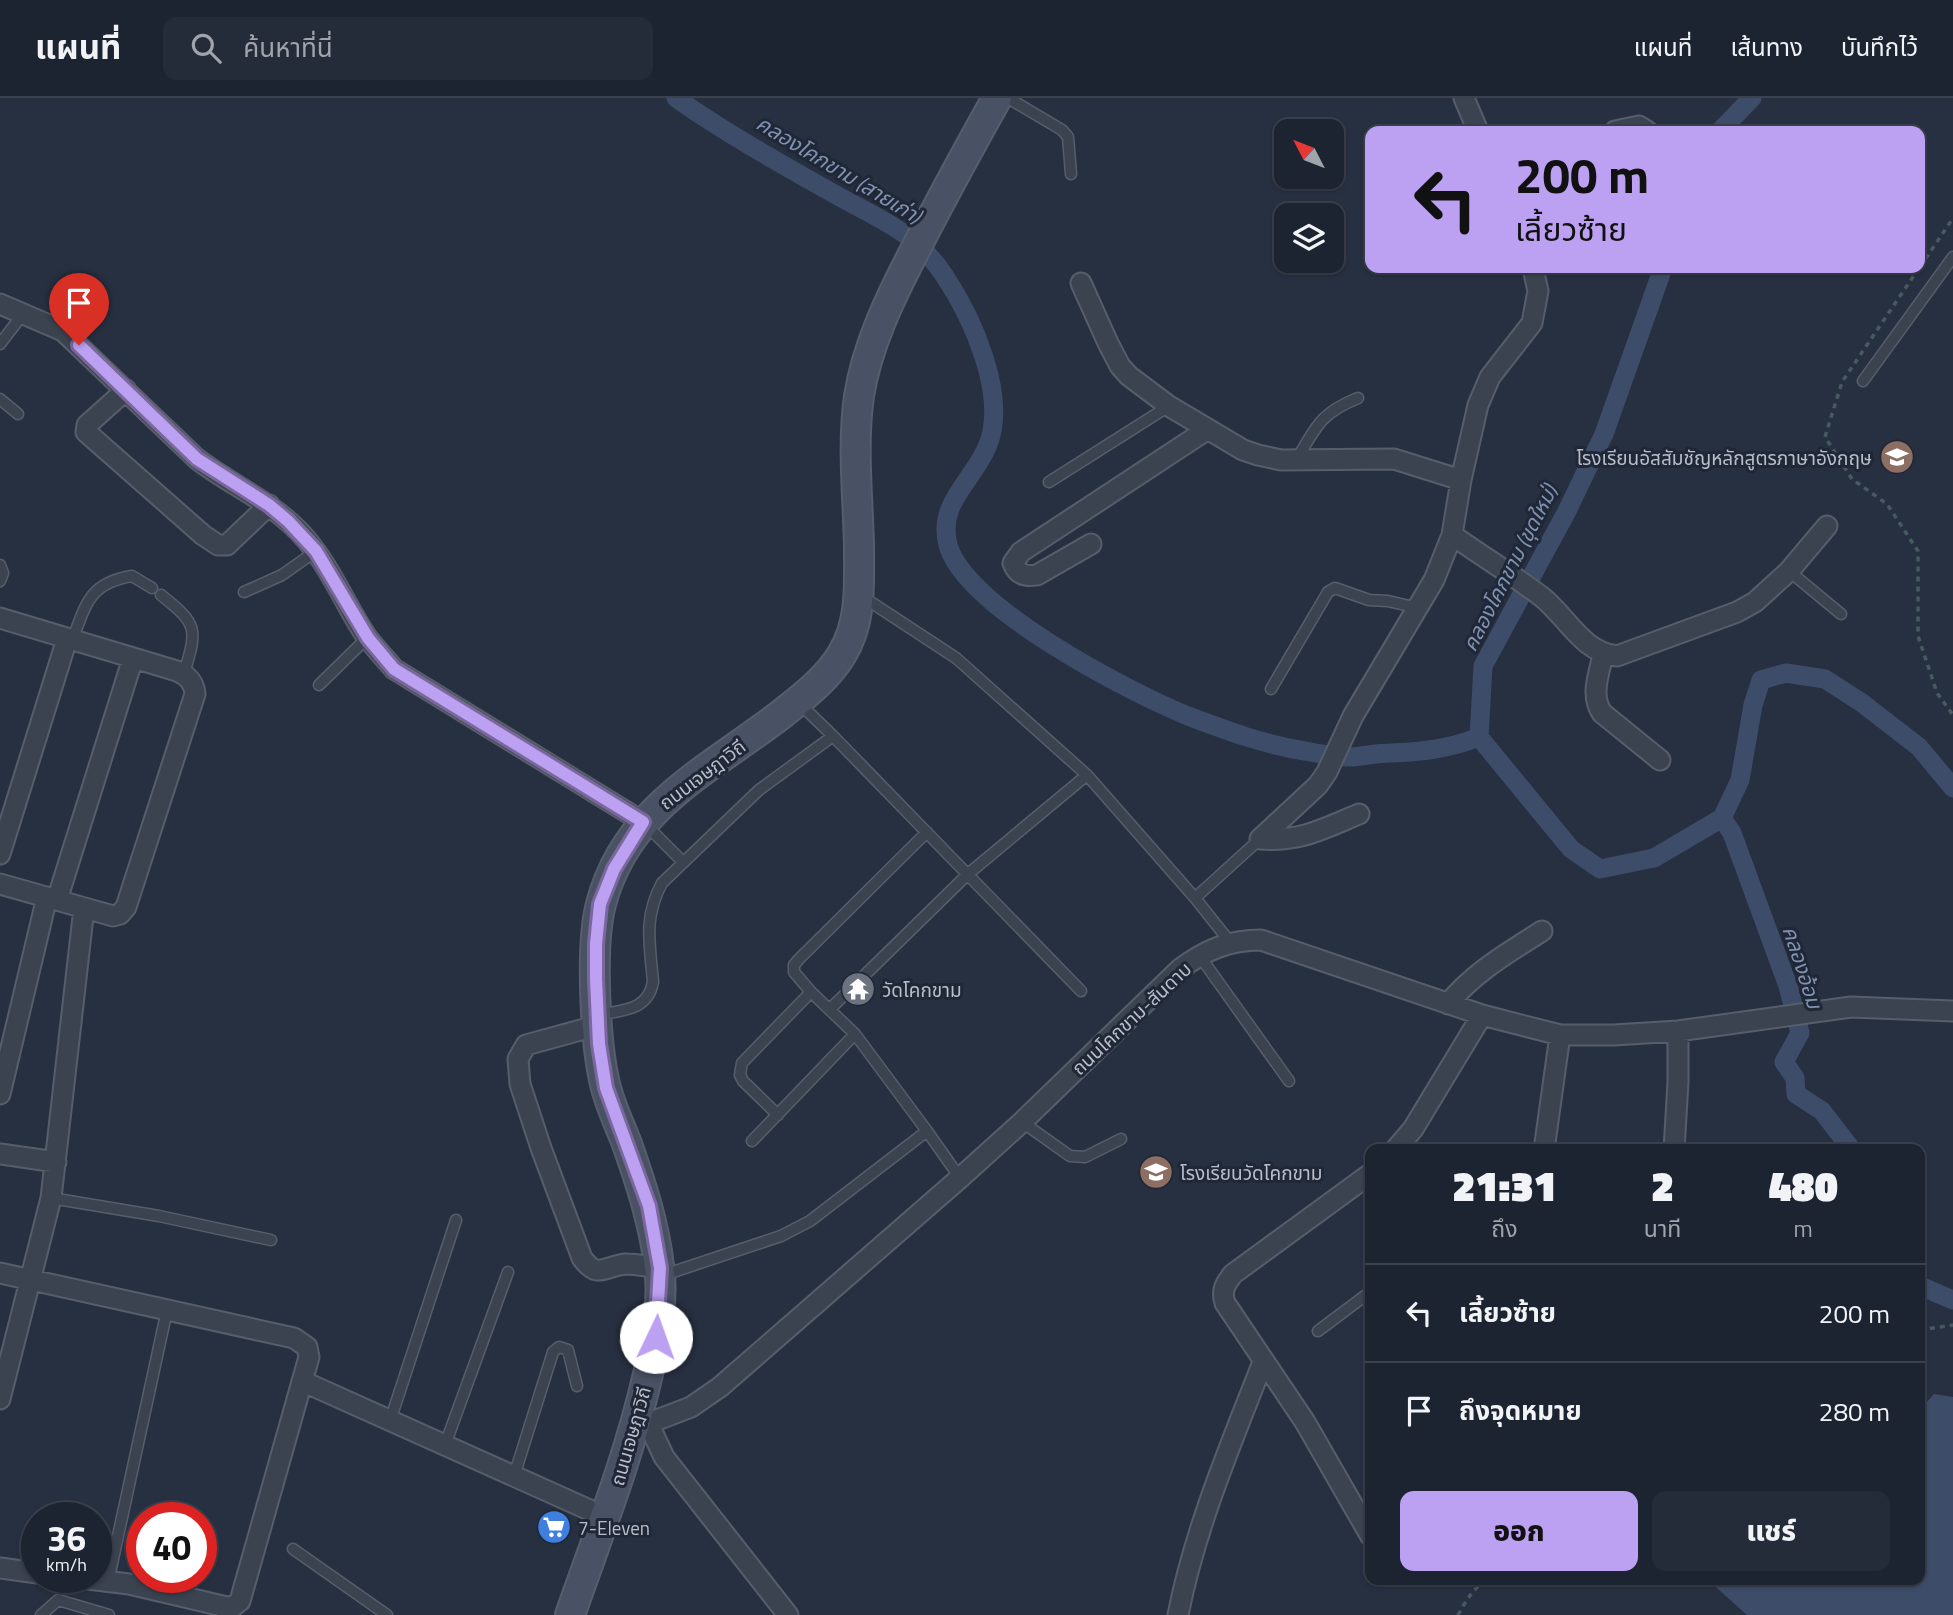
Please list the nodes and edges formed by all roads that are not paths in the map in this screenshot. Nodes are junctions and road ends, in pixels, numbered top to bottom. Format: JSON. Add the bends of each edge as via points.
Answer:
{"nodes":[{"id":1,"x":997,"y":98,"type":"edge"},
{"id":2,"x":1008,"y":98,"type":"edge"},
{"id":3,"x":1464,"y":98,"type":"edge"},
{"id":4,"x":1476,"y":126,"type":"edge"},
{"id":5,"x":1071,"y":174,"type":"dead end"},
{"id":6,"x":1953,"y":257,"type":"edge"},
{"id":7,"x":1533,"y":273,"type":"edge"},
{"id":8,"x":1081,"y":283,"type":"dead end"},
{"id":9,"x":0,"y":304,"type":"edge"},
{"id":10,"x":23,"y":314,"type":"junction"},
{"id":11,"x":0,"y":344,"type":"edge"},
{"id":12,"x":1863,"y":382,"type":"dead end"},
{"id":13,"x":126,"y":390,"type":"junction"},
{"id":14,"x":1358,"y":398,"type":"dead end"},
{"id":15,"x":0,"y":399,"type":"edge"},
{"id":16,"x":1170,"y":406,"type":"junction"},
{"id":17,"x":18,"y":414,"type":"dead end"},
{"id":18,"x":1208,"y":429,"type":"junction"},
{"id":19,"x":1297,"y":459,"type":"junction"},
{"id":20,"x":1461,"y":480,"type":"junction"},
{"id":21,"x":1049,"y":482,"type":"dead end"},
{"id":22,"x":269,"y":505,"type":"junction"},
{"id":23,"x":1827,"y":526,"type":"dead end"},
{"id":24,"x":1452,"y":535,"type":"junction"},
{"id":25,"x":1091,"y":544,"type":"dead end"},
{"id":26,"x":316,"y":551,"type":"junction"},
{"id":27,"x":0,"y":565,"type":"edge"},
{"id":28,"x":1789,"y":571,"type":"junction"},
{"id":29,"x":0,"y":581,"type":"edge"},
{"id":30,"x":152,"y":588,"type":"dead end"},
{"id":31,"x":244,"y":592,"type":"dead end"},
{"id":32,"x":161,"y":595,"type":"dead end"},
{"id":33,"x":859,"y":595,"type":"junction"},
{"id":34,"x":1418,"y":608,"type":"junction"},
{"id":35,"x":1841,"y":614,"type":"dead end"},
{"id":36,"x":2,"y":624,"type":"edge"},
{"id":37,"x":368,"y":638,"type":"junction"},
{"id":38,"x":69,"y":640,"type":"junction"},
{"id":39,"x":1604,"y":654,"type":"junction"},
{"id":40,"x":133,"y":659,"type":"junction"},
{"id":41,"x":184,"y":674,"type":"junction"},
{"id":42,"x":319,"y":685,"type":"dead end"},
{"id":43,"x":1270,"y":689,"type":"dead end"},
{"id":44,"x":797,"y":702,"type":"junction"},
{"id":45,"x":833,"y":736,"type":"junction"},
{"id":46,"x":1660,"y":760,"type":"dead end"},
{"id":47,"x":1087,"y":775,"type":"junction"},
{"id":48,"x":1359,"y":814,"type":"dead end"},
{"id":49,"x":643,"y":822,"type":"junction"},
{"id":50,"x":927,"y":832,"type":"junction"},
{"id":51,"x":1260,"y":839,"type":"junction"},
{"id":52,"x":0,"y":854,"type":"edge"},
{"id":53,"x":682,"y":861,"type":"junction"},
{"id":54,"x":968,"y":874,"type":"junction"},
{"id":55,"x":0,"y":884,"type":"edge"},
{"id":56,"x":1195,"y":898,"type":"junction"},
{"id":57,"x":52,"y":899,"type":"junction"},
{"id":58,"x":84,"y":908,"type":"junction"},
{"id":59,"x":1542,"y":931,"type":"dead end"},
{"id":60,"x":1230,"y":942,"type":"junction"},
{"id":61,"x":1199,"y":955,"type":"junction"},
{"id":62,"x":1081,"y":991,"type":"dead end"},
{"id":63,"x":811,"y":992,"type":"junction"},
{"id":64,"x":1448,"y":1004,"type":"junction"},
{"id":65,"x":830,"y":1009,"type":"junction"},
{"id":66,"x":1953,"y":1011,"type":"edge"},
{"id":67,"x":1482,"y":1015,"type":"junction"},
{"id":68,"x":598,"y":1020,"type":"junction"},
{"id":69,"x":1678,"y":1031,"type":"junction"},
{"id":70,"x":855,"y":1034,"type":"junction"},
{"id":71,"x":1560,"y":1035,"type":"junction"},
{"id":72,"x":1289,"y":1081,"type":"dead end"},
{"id":73,"x":0,"y":1094,"type":"edge"},
{"id":74,"x":778,"y":1115,"type":"junction"},
{"id":75,"x":1022,"y":1122,"type":"junction"},
{"id":76,"x":927,"y":1130,"type":"junction"},
{"id":77,"x":1121,"y":1139,"type":"dead end"},
{"id":78,"x":752,"y":1141,"type":"dead end"},
{"id":79,"x":1400,"y":1144,"type":"edge"},
{"id":80,"x":1545,"y":1144,"type":"edge"},
{"id":81,"x":1674,"y":1144,"type":"edge"},
{"id":82,"x":0,"y":1154,"type":"edge"},
{"id":83,"x":56,"y":1162,"type":"junction"},
{"id":84,"x":960,"y":1178,"type":"junction"},
{"id":85,"x":1365,"y":1178,"type":"edge"},
{"id":86,"x":51,"y":1198,"type":"junction"},
{"id":87,"x":456,"y":1220,"type":"dead end"},
{"id":88,"x":271,"y":1240,"type":"dead end"},
{"id":89,"x":508,"y":1272,"type":"dead end"},
{"id":90,"x":660,"y":1272,"type":"junction"},
{"id":91,"x":0,"y":1273,"type":"edge"},
{"id":92,"x":31,"y":1280,"type":"junction"},
{"id":93,"x":1365,"y":1296,"type":"edge"},
{"id":94,"x":167,"y":1310,"type":"junction"},
{"id":95,"x":1318,"y":1331,"type":"dead end"},
{"id":96,"x":1263,"y":1362,"type":"junction"},
{"id":97,"x":302,"y":1381,"type":"junction"},
{"id":98,"x":577,"y":1385,"type":"dead end"},
{"id":99,"x":0,"y":1399,"type":"edge"},
{"id":100,"x":390,"y":1421,"type":"junction"},
{"id":101,"x":642,"y":1427,"type":"junction"},
{"id":102,"x":445,"y":1445,"type":"junction"},
{"id":103,"x":514,"y":1476,"type":"junction"},
{"id":104,"x":605,"y":1517,"type":"junction"},
{"id":105,"x":1365,"y":1526,"type":"edge"},
{"id":106,"x":292,"y":1549,"type":"dead end"},
{"id":107,"x":112,"y":1564,"type":"edge"},
{"id":108,"x":0,"y":1568,"type":"edge"},
{"id":109,"x":21,"y":1571,"type":"edge"},
{"id":110,"x":112,"y":1583,"type":"edge"},
{"id":111,"x":41,"y":1615,"type":"edge"},
{"id":112,"x":109,"y":1615,"type":"edge"},
{"id":113,"x":387,"y":1615,"type":"edge"},
{"id":114,"x":570,"y":1615,"type":"edge"},
{"id":115,"x":788,"y":1615,"type":"edge"},
{"id":116,"x":1178,"y":1615,"type":"edge"}],
"edges":[{"from":1,"to":33,"type":"street","name":"ถนนเจษฎาวิถี","via":[[892,296],[859,393]]},
{"from":2,"to":5,"type":"lane","via":[[1068,137]]},
{"from":3,"to":4,"type":"street"},
{"from":6,"to":12,"type":"lane"},
{"from":7,"to":20,"type":"street","via":[[1538,291],[1532,323],[1490,377],[1478,405]]},
{"from":8,"to":16,"type":"street","via":[[1120,366]]},
{"from":9,"to":10,"type":"street"},
{"from":10,"to":11,"type":"lane"},
{"from":10,"to":13,"type":"street","via":[[63,331]]},
{"from":13,"to":22,"type":"street","via":[[197,459]]},
{"from":13,"to":22,"type":"street","via":[[87,425],[86,432],[203,536],[227,545]]},
{"from":14,"to":19,"type":"lane","via":[[1324,416]]},
{"from":15,"to":17,"type":"lane"},
{"from":16,"to":18,"type":"street"},
{"from":16,"to":21,"type":"lane"},
{"from":18,"to":19,"type":"street","via":[[1242,450],[1281,460]]},
{"from":18,"to":25,"type":"street","via":[[1021,552],[1013,563],[1021,574],[1037,576]]},
{"from":19,"to":20,"type":"street","via":[[1394,459]]},
{"from":20,"to":24,"type":"street"},
{"from":22,"to":26,"type":"street"},
{"from":23,"to":28,"type":"street"},
{"from":24,"to":34,"type":"street"},
{"from":24,"to":39,"type":"street","via":[[1544,599],[1591,648]]},
{"from":26,"to":31,"type":"lane","via":[[282,575]]},
{"from":26,"to":37,"type":"street"},
{"from":27,"to":29,"type":"lane"},
{"from":28,"to":35,"type":"lane"},
{"from":28,"to":39,"type":"street","via":[[1737,612],[1631,653]]},
{"from":30,"to":38,"type":"lane","via":[[132,576],[94,591]]},
{"from":32,"to":41,"type":"lane","via":[[184,613],[192,626],[194,640]]},
{"from":33,"to":44,"type":"street","name":"ถนนเจษฎาวิถี","via":[[855,626],[844,652]]},
{"from":33,"to":47,"type":"lane","via":[[956,658]]},
{"from":34,"to":43,"type":"lane","via":[[1369,600],[1335,588],[1328,592]]},
{"from":34,"to":51,"type":"street","via":[[1353,716],[1327,772]]},
{"from":36,"to":38,"type":"street"},
{"from":37,"to":42,"type":"lane"},
{"from":37,"to":49,"type":"street","via":[[394,669]]},
{"from":38,"to":40,"type":"street"},
{"from":38,"to":52,"type":"street"},
{"from":39,"to":46,"type":"street","via":[[1597,705]]},
{"from":40,"to":41,"type":"street"},
{"from":40,"to":57,"type":"street"},
{"from":41,"to":58,"type":"street","via":[[195,686],[195,694],[126,907],[113,916]]},
{"from":44,"to":45,"type":"lane"},
{"from":44,"to":49,"type":"street","name":"ถนนเจษฎาวิถี","via":[[688,779]]},
{"from":45,"to":50,"type":"lane"},
{"from":45,"to":53,"type":"lane","via":[[759,790]]},
{"from":47,"to":54,"type":"lane"},
{"from":47,"to":56,"type":"lane"},
{"from":48,"to":51,"type":"street","via":[[1311,834],[1283,841]]},
{"from":49,"to":53,"type":"lane"},
{"from":49,"to":68,"type":"street","name":"ถนนเจษฎาวิถี","via":[[614,869],[600,904]]},
{"from":50,"to":54,"type":"lane"},
{"from":50,"to":63,"type":"lane","via":[[794,965],[797,977]]},
{"from":51,"to":56,"type":"lane"},
{"from":53,"to":68,"type":"lane","via":[[652,900],[651,992],[638,1007]]},
{"from":54,"to":62,"type":"lane"},
{"from":54,"to":65,"type":"lane"},
{"from":55,"to":57,"type":"street"},
{"from":56,"to":60,"type":"lane"},
{"from":57,"to":58,"type":"street"},
{"from":57,"to":73,"type":"street"},
{"from":58,"to":83,"type":"street"},
{"from":59,"to":64,"type":"street","via":[[1479,971]]},
{"from":60,"to":61,"type":"street","name":"ถนนโคกขาม-สันดาบ"},
{"from":60,"to":64,"type":"street","name":"ถนนโคกขาม-สันดาบ","via":[[1261,940]]},
{"from":61,"to":72,"type":"lane"},
{"from":61,"to":75,"type":"street","name":"ถนนโคกขาม-สันดาบ"},
{"from":63,"to":65,"type":"lane"},
{"from":63,"to":74,"type":"lane","via":[[740,1069],[743,1081]]},
{"from":64,"to":67,"type":"street","name":"ถนนโคกขาม-สันดาบ"},
{"from":65,"to":70,"type":"lane"},
{"from":66,"to":69,"type":"street","name":"ถนนโคกขาม-สันดาบ","via":[[1851,1007]]},
{"from":67,"to":71,"type":"street","name":"ถนนโคกขาม-สันดาบ"},
{"from":67,"to":79,"type":"street"},
{"from":68,"to":90,"type":"street","name":"ถนนเจษฎาวิถี","via":[[606,1088],[649,1206]]},
{"from":68,"to":90,"type":"street","via":[[526,1045],[518,1059],[520,1084],[589,1268],[597,1271],[625,1264]]},
{"from":69,"to":71,"type":"street","name":"ถนนโคกขาม-สันดาบ"},
{"from":69,"to":81,"type":"street"},
{"from":70,"to":74,"type":"lane"},
{"from":70,"to":76,"type":"lane"},
{"from":71,"to":80,"type":"street"},
{"from":74,"to":78,"type":"lane"},
{"from":75,"to":77,"type":"lane","via":[[1070,1156],[1085,1157]]},
{"from":75,"to":84,"type":"street","name":"ถนนโคกขาม-สันดาบ"},
{"from":76,"to":84,"type":"lane"},
{"from":76,"to":90,"type":"lane","via":[[810,1221],[781,1236]]},
{"from":82,"to":83,"type":"street"},
{"from":83,"to":86,"type":"street"},
{"from":84,"to":101,"type":"street","name":"ถนนโคกขาม-สันดาบ","via":[[720,1387],[691,1407]]},
{"from":85,"to":96,"type":"street","via":[[1225,1284],[1225,1303]]},
{"from":86,"to":88,"type":"lane"},
{"from":86,"to":92,"type":"street"},
{"from":87,"to":100,"type":"lane"},
{"from":89,"to":102,"type":"lane"},
{"from":90,"to":101,"type":"street","name":"ถนนเจษฎาวิถี","via":[[656,1337]]},
{"from":91,"to":92,"type":"street"},
{"from":92,"to":94,"type":"street"},
{"from":92,"to":99,"type":"street"},
{"from":93,"to":95,"type":"lane"},
{"from":94,"to":97,"type":"street","via":[[294,1338],[307,1347],[309,1357]]},
{"from":94,"to":107,"type":"lane"},
{"from":96,"to":105,"type":"street","via":[[1305,1422]]},
{"from":96,"to":116,"type":"street","via":[[1186,1572]]},
{"from":97,"to":100,"type":"street"},
{"from":97,"to":110,"type":"street","via":[[240,1601],[231,1608]]},
{"from":98,"to":103,"type":"lane","via":[[568,1350],[559,1347],[553,1352]]},
{"from":100,"to":102,"type":"street"},
{"from":101,"to":104,"type":"street","name":"ถนนเจษฎาวิถี"},
{"from":101,"to":115,"type":"street"},
{"from":102,"to":103,"type":"street"},
{"from":103,"to":104,"type":"street"},
{"from":104,"to":114,"type":"street","name":"ถนนเจษฎาวิถี"},
{"from":106,"to":113,"type":"lane"},
{"from":108,"to":109,"type":"street"},
{"from":111,"to":112,"type":"lane","via":[[58,1600]]}]}
